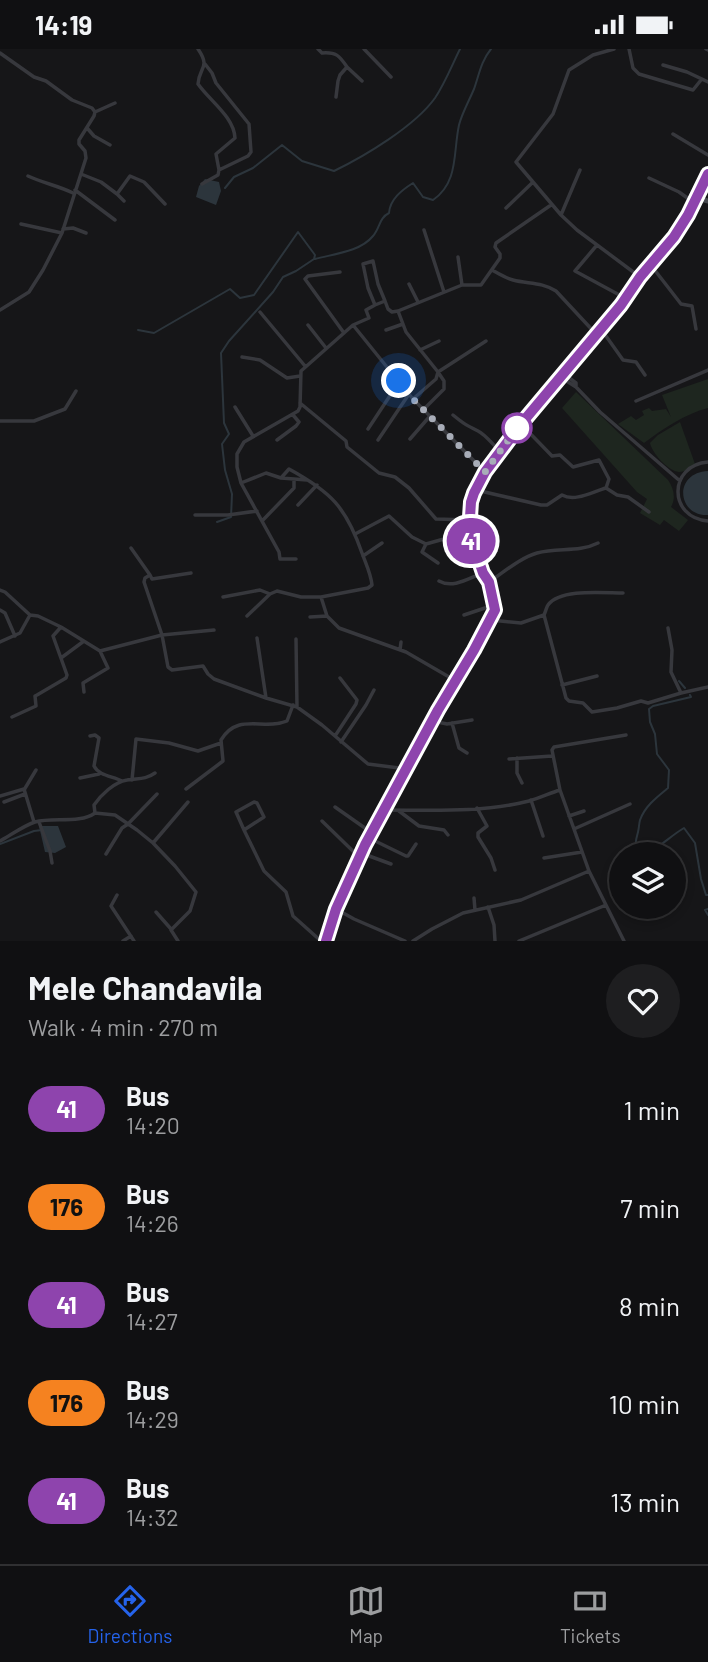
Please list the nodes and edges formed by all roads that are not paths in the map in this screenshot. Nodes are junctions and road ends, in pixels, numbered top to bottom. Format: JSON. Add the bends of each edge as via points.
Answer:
{"nodes":[{"id":1,"x":198,"y":49,"type":"edge"},
{"id":2,"x":318,"y":49,"type":"edge"},
{"id":3,"x":342,"y":49,"type":"edge"},
{"id":4,"x":364,"y":49,"type":"edge"},
{"id":5,"x":591,"y":49,"type":"edge"},
{"id":6,"x":614,"y":49,"type":"edge"},
{"id":7,"x":629,"y":49,"type":"edge"},
{"id":8,"x":334,"y":52,"type":"edge"},
{"id":9,"x":0,"y":53,"type":"edge"},
{"id":10,"x":593,"y":55,"type":"junction"},
{"id":11,"x":205,"y":64,"type":"junction"},
{"id":12,"x":663,"y":65,"type":"dead end"},
{"id":13,"x":347,"y":67,"type":"junction"},
{"id":14,"x":391,"y":77,"type":"dead end"},
{"id":15,"x":701,"y":79,"type":"junction"},
{"id":16,"x":362,"y":81,"type":"dead end"},
{"id":17,"x":708,"y":82,"type":"edge"},
{"id":18,"x":336,"y":97,"type":"dead end"},
{"id":19,"x":115,"y":103,"type":"dead end"},
{"id":20,"x":95,"y":112,"type":"junction"},
{"id":21,"x":87,"y":128,"type":"junction"},
{"id":22,"x":673,"y":134,"type":"dead end"},
{"id":23,"x":110,"y":145,"type":"dead end"},
{"id":24,"x":708,"y":155,"type":"edge"},
{"id":25,"x":219,"y":170,"type":"junction"},
{"id":26,"x":580,"y":170,"type":"dead end"},
{"id":27,"x":81,"y":174,"type":"junction"},
{"id":28,"x":708,"y":174,"type":"edge"},
{"id":29,"x":28,"y":176,"type":"dead end"},
{"id":30,"x":649,"y":178,"type":"dead end"},
{"id":31,"x":532,"y":183,"type":"junction"},
{"id":32,"x":202,"y":184,"type":"dead end"},
{"id":33,"x":74,"y":191,"type":"junction"},
{"id":34,"x":117,"y":194,"type":"junction"},
{"id":35,"x":124,"y":201,"type":"dead end"},
{"id":36,"x":695,"y":201,"type":"junction"},
{"id":37,"x":708,"y":201,"type":"edge"},
{"id":38,"x":165,"y":204,"type":"dead end"},
{"id":39,"x":551,"y":205,"type":"junction"},
{"id":40,"x":506,"y":208,"type":"dead end"},
{"id":41,"x":561,"y":215,"type":"junction"},
{"id":42,"x":115,"y":220,"type":"dead end"},
{"id":43,"x":21,"y":224,"type":"dead end"},
{"id":44,"x":424,"y":230,"type":"dead end"},
{"id":45,"x":62,"y":231,"type":"junction"},
{"id":46,"x":86,"y":233,"type":"dead end"},
{"id":47,"x":597,"y":245,"type":"junction"},
{"id":48,"x":458,"y":257,"type":"dead end"},
{"id":49,"x":650,"y":264,"type":"junction"},
{"id":50,"x":492,"y":270,"type":"junction"},
{"id":51,"x":340,"y":272,"type":"dead end"},
{"id":52,"x":640,"y":277,"type":"junction"},
{"id":53,"x":409,"y":284,"type":"dead end"},
{"id":54,"x":462,"y":285,"type":"junction"},
{"id":55,"x":444,"y":292,"type":"junction"},
{"id":56,"x":625,"y":298,"type":"junction"},
{"id":57,"x":385,"y":300,"type":"junction"},
{"id":58,"x":418,"y":302,"type":"junction"},
{"id":59,"x":375,"y":305,"type":"junction"},
{"id":60,"x":0,"y":310,"type":"edge"},
{"id":61,"x":398,"y":311,"type":"junction"},
{"id":62,"x":260,"y":312,"type":"dead end"},
{"id":63,"x":402,"y":324,"type":"junction"},
{"id":64,"x":308,"y":325,"type":"dead end"},
{"id":65,"x":354,"y":325,"type":"junction"},
{"id":66,"x":601,"y":328,"type":"junction"},
{"id":67,"x":696,"y":328,"type":"dead end"},
{"id":68,"x":386,"y":330,"type":"dead end"},
{"id":69,"x":344,"y":333,"type":"junction"},
{"id":70,"x":596,"y":334,"type":"junction"},
{"id":71,"x":439,"y":341,"type":"dead end"},
{"id":72,"x":486,"y":341,"type":"dead end"},
{"id":73,"x":326,"y":348,"type":"junction"},
{"id":74,"x":421,"y":351,"type":"junction"},
{"id":75,"x":242,"y":357,"type":"dead end"},
{"id":76,"x":305,"y":366,"type":"junction"},
{"id":77,"x":706,"y":371,"type":"edge"},
{"id":78,"x":438,"y":372,"type":"junction"},
{"id":79,"x":561,"y":375,"type":"junction"},
{"id":80,"x":645,"y":375,"type":"dead end"},
{"id":81,"x":300,"y":376,"type":"junction"},
{"id":82,"x":399,"y":381,"type":"junction"},
{"id":83,"x":76,"y":391,"type":"dead end"},
{"id":84,"x":409,"y":394,"type":"junction"},
{"id":85,"x":413,"y":399,"type":"junction"},
{"id":86,"x":636,"y":401,"type":"dead end"},
{"id":87,"x":300,"y":403,"type":"junction"},
{"id":88,"x":235,"y":407,"type":"dead end"},
{"id":89,"x":424,"y":409,"type":"junction"},
{"id":90,"x":293,"y":415,"type":"junction"},
{"id":91,"x":453,"y":415,"type":"dead end"},
{"id":92,"x":430,"y":416,"type":"junction"},
{"id":93,"x":0,"y":421,"type":"edge"},
{"id":94,"x":521,"y":424,"type":"junction"},
{"id":95,"x":368,"y":429,"type":"dead end"},
{"id":96,"x":253,"y":436,"type":"junction"},
{"id":97,"x":410,"y":439,"type":"dead end"},
{"id":98,"x":277,"y":440,"type":"dead end"},
{"id":99,"x":378,"y":440,"type":"dead end"},
{"id":100,"x":500,"y":451,"type":"junction"},
{"id":101,"x":708,"y":462,"type":"edge"},
{"id":102,"x":485,"y":472,"type":"junction"},
{"id":103,"x":281,"y":478,"type":"junction"},
{"id":104,"x":294,"y":479,"type":"junction"},
{"id":105,"x":310,"y":481,"type":"junction"},
{"id":106,"x":680,"y":481,"type":"junction"},
{"id":107,"x":242,"y":483,"type":"junction"},
{"id":108,"x":317,"y":485,"type":"junction"},
{"id":109,"x":606,"y":488,"type":"junction"},
{"id":110,"x":475,"y":490,"type":"junction"},
{"id":111,"x":298,"y":505,"type":"dead end"},
{"id":112,"x":257,"y":511,"type":"junction"},
{"id":113,"x":649,"y":512,"type":"dead end"},
{"id":114,"x":195,"y":515,"type":"dead end"},
{"id":115,"x":468,"y":520,"type":"junction"},
{"id":116,"x":262,"y":521,"type":"junction"},
{"id":117,"x":708,"y":521,"type":"edge"},
{"id":118,"x":469,"y":532,"type":"junction"},
{"id":119,"x":355,"y":534,"type":"junction"},
{"id":120,"x":382,"y":543,"type":"dead end"},
{"id":121,"x":598,"y":543,"type":"dead end"},
{"id":122,"x":426,"y":544,"type":"junction"},
{"id":123,"x":131,"y":548,"type":"dead end"},
{"id":124,"x":363,"y":556,"type":"junction"},
{"id":125,"x":296,"y":559,"type":"dead end"},
{"id":126,"x":438,"y":563,"type":"dead end"},
{"id":127,"x":191,"y":573,"type":"dead end"},
{"id":128,"x":483,"y":573,"type":"junction"},
{"id":129,"x":150,"y":575,"type":"junction"},
{"id":130,"x":439,"y":581,"type":"dead end"},
{"id":131,"x":489,"y":582,"type":"junction"},
{"id":132,"x":0,"y":590,"type":"edge"},
{"id":133,"x":623,"y":593,"type":"dead end"},
{"id":134,"x":270,"y":594,"type":"junction"},
{"id":135,"x":223,"y":597,"type":"dead end"},
{"id":136,"x":321,"y":597,"type":"junction"},
{"id":137,"x":494,"y":605,"type":"junction"},
{"id":138,"x":0,"y":610,"type":"edge"},
{"id":139,"x":30,"y":615,"type":"junction"},
{"id":140,"x":247,"y":615,"type":"dead end"},
{"id":141,"x":464,"y":615,"type":"dead end"},
{"id":142,"x":544,"y":615,"type":"junction"},
{"id":143,"x":327,"y":616,"type":"junction"},
{"id":144,"x":310,"y":617,"type":"dead end"},
{"id":145,"x":491,"y":620,"type":"junction"},
{"id":146,"x":61,"y":627,"type":"junction"},
{"id":147,"x":668,"y":628,"type":"dead end"},
{"id":148,"x":214,"y":630,"type":"dead end"},
{"id":149,"x":162,"y":635,"type":"junction"},
{"id":150,"x":15,"y":636,"type":"junction"},
{"id":151,"x":257,"y":638,"type":"dead end"},
{"id":152,"x":296,"y":639,"type":"dead end"},
{"id":153,"x":84,"y":641,"type":"junction"},
{"id":154,"x":0,"y":642,"type":"edge"},
{"id":155,"x":401,"y":642,"type":"dead end"},
{"id":156,"x":400,"y":650,"type":"junction"},
{"id":157,"x":100,"y":651,"type":"junction"},
{"id":158,"x":61,"y":658,"type":"junction"},
{"id":159,"x":597,"y":676,"type":"dead end"},
{"id":160,"x":340,"y":678,"type":"dead end"},
{"id":161,"x":456,"y":681,"type":"junction"},
{"id":162,"x":562,"y":685,"type":"junction"},
{"id":163,"x":708,"y":687,"type":"edge"},
{"id":164,"x":374,"y":690,"type":"dead end"},
{"id":165,"x":84,"y":692,"type":"dead end"},
{"id":166,"x":681,"y":693,"type":"junction"},
{"id":167,"x":266,"y":698,"type":"junction"},
{"id":168,"x":295,"y":706,"type":"junction"},
{"id":169,"x":12,"y":717,"type":"dead end"},
{"id":170,"x":433,"y":720,"type":"junction"},
{"id":171,"x":472,"y":720,"type":"dead end"},
{"id":172,"x":452,"y":723,"type":"junction"},
{"id":173,"x":626,"y":735,"type":"dead end"},
{"id":174,"x":90,"y":736,"type":"dead end"},
{"id":175,"x":335,"y":736,"type":"junction"},
{"id":176,"x":341,"y":742,"type":"junction"},
{"id":177,"x":221,"y":743,"type":"junction"},
{"id":178,"x":467,"y":753,"type":"dead end"},
{"id":179,"x":552,"y":756,"type":"junction"},
{"id":180,"x":517,"y":758,"type":"junction"},
{"id":181,"x":509,"y":759,"type":"dead end"},
{"id":182,"x":407,"y":769,"type":"junction"},
{"id":183,"x":36,"y":770,"type":"dead end"},
{"id":184,"x":100,"y":773,"type":"junction"},
{"id":185,"x":155,"y":773,"type":"dead end"},
{"id":186,"x":80,"y":778,"type":"dead end"},
{"id":187,"x":132,"y":780,"type":"junction"},
{"id":188,"x":122,"y":781,"type":"junction"},
{"id":189,"x":522,"y":783,"type":"dead end"},
{"id":190,"x":186,"y":789,"type":"dead end"},
{"id":191,"x":560,"y":790,"type":"junction"},
{"id":192,"x":25,"y":792,"type":"junction"},
{"id":193,"x":157,"y":794,"type":"dead end"},
{"id":194,"x":0,"y":796,"type":"edge"},
{"id":195,"x":531,"y":800,"type":"junction"},
{"id":196,"x":4,"y":802,"type":"dead end"},
{"id":197,"x":188,"y":802,"type":"dead end"},
{"id":198,"x":630,"y":804,"type":"dead end"},
{"id":199,"x":335,"y":807,"type":"dead end"},
{"id":200,"x":477,"y":808,"type":"junction"},
{"id":201,"x":383,"y":810,"type":"junction"},
{"id":202,"x":398,"y":810,"type":"junction"},
{"id":203,"x":584,"y":811,"type":"dead end"},
{"id":204,"x":95,"y":813,"type":"junction"},
{"id":205,"x":270,"y":813,"type":"dead end"},
{"id":206,"x":569,"y":816,"type":"junction"},
{"id":207,"x":264,"y":817,"type":"junction"},
{"id":208,"x":322,"y":821,"type":"dead end"},
{"id":209,"x":36,"y":822,"type":"junction"},
{"id":210,"x":128,"y":824,"type":"junction"},
{"id":211,"x":574,"y":829,"type":"junction"},
{"id":212,"x":244,"y":830,"type":"junction"},
{"id":213,"x":370,"y":835,"type":"junction"},
{"id":214,"x":448,"y":835,"type":"dead end"},
{"id":215,"x":543,"y":837,"type":"dead end"},
{"id":216,"x":0,"y":841,"type":"edge"},
{"id":217,"x":153,"y":843,"type":"junction"},
{"id":218,"x":415,"y":844,"type":"dead end"},
{"id":219,"x":582,"y":852,"type":"junction"},
{"id":220,"x":106,"y":854,"type":"dead end"},
{"id":221,"x":360,"y":855,"type":"junction"},
{"id":222,"x":544,"y":858,"type":"dead end"},
{"id":223,"x":52,"y":863,"type":"dead end"},
{"id":224,"x":391,"y":864,"type":"dead end"},
{"id":225,"x":495,"y":870,"type":"dead end"},
{"id":226,"x":589,"y":871,"type":"junction"},
{"id":227,"x":117,"y":895,"type":"dead end"},
{"id":228,"x":474,"y":898,"type":"dead end"},
{"id":229,"x":606,"y":905,"type":"junction"},
{"id":230,"x":488,"y":907,"type":"junction"},
{"id":231,"x":336,"y":909,"type":"junction"},
{"id":232,"x":475,"y":909,"type":"junction"},
{"id":233,"x":156,"y":912,"type":"dead end"},
{"id":234,"x":171,"y":930,"type":"junction"},
{"id":235,"x":131,"y":936,"type":"junction"},
{"id":236,"x":123,"y":941,"type":"edge"},
{"id":237,"x":134,"y":941,"type":"edge"},
{"id":238,"x":178,"y":941,"type":"edge"},
{"id":239,"x":323,"y":941,"type":"edge"},
{"id":240,"x":405,"y":941,"type":"edge"},
{"id":241,"x":413,"y":941,"type":"edge"},
{"id":242,"x":495,"y":941,"type":"edge"},
{"id":243,"x":519,"y":941,"type":"edge"},
{"id":244,"x":622,"y":941,"type":"edge"}],
"edges":[{"from":1,"to":11,"type":"street"},
{"from":2,"to":8,"type":"street","via":[[322,54]]},
{"from":3,"to":8,"type":"street"},
{"from":4,"to":14,"type":"street"},
{"from":5,"to":10,"type":"street"},
{"from":6,"to":10,"type":"street"},
{"from":7,"to":15,"type":"street","via":[[639,74],[693,90]]},
{"from":8,"to":13,"type":"street"},
{"from":9,"to":20,"type":"street"},
{"from":10,"to":31,"type":"street","via":[[569,71],[553,114],[516,159]]},
{"from":11,"to":25,"type":"street","via":[[198,85],[236,135],[216,154]]},
{"from":11,"to":25,"type":"street","via":[[248,124],[251,152]]},
{"from":12,"to":15,"type":"street"},
{"from":13,"to":16,"type":"street"},
{"from":13,"to":18,"type":"street","via":[[340,75]]},
{"from":15,"to":17,"type":"street"},
{"from":19,"to":20,"type":"street"},
{"from":20,"to":21,"type":"street"},
{"from":21,"to":23,"type":"street"},
{"from":21,"to":27,"type":"street","via":[[79,140],[86,154]]},
{"from":22,"to":24,"type":"street"},
{"from":25,"to":32,"type":"street"},
{"from":26,"to":41,"type":"street"},
{"from":27,"to":33,"type":"street"},
{"from":27,"to":34,"type":"street"},
{"from":28,"to":36,"type":"main road"},
{"from":29,"to":33,"type":"street"},
{"from":30,"to":36,"type":"street"},
{"from":31,"to":39,"type":"street"},
{"from":31,"to":40,"type":"street"},
{"from":33,"to":42,"type":"street"},
{"from":33,"to":45,"type":"street"},
{"from":34,"to":35,"type":"street"},
{"from":34,"to":38,"type":"street","via":[[130,176],[144,182]]},
{"from":36,"to":37,"type":"street"},
{"from":36,"to":49,"type":"main road","via":[[674,237]]},
{"from":39,"to":41,"type":"street"},
{"from":39,"to":50,"type":"street","via":[[496,243],[500,256]]},
{"from":41,"to":47,"type":"street"},
{"from":43,"to":45,"type":"street"},
{"from":44,"to":55,"type":"street"},
{"from":45,"to":46,"type":"street","via":[[73,228]]},
{"from":45,"to":60,"type":"street","via":[[29,292]]},
{"from":47,"to":52,"type":"street"},
{"from":47,"to":56,"type":"street","via":[[575,271]]},
{"from":48,"to":54,"type":"street"},
{"from":49,"to":52,"type":"main road"},
{"from":49,"to":67,"type":"street","via":[[681,304],[692,306]]},
{"from":50,"to":54,"type":"street","via":[[481,285]]},
{"from":50,"to":70,"type":"street","via":[[509,279],[550,287]]},
{"from":51,"to":69,"type":"street","via":[[305,279]]},
{"from":52,"to":56,"type":"main road"},
{"from":53,"to":58,"type":"street"},
{"from":54,"to":55,"type":"street"},
{"from":55,"to":58,"type":"street"},
{"from":56,"to":66,"type":"main road"},
{"from":57,"to":59,"type":"street"},
{"from":57,"to":59,"type":"street","via":[[373,261],[363,264]]},
{"from":57,"to":61,"type":"street","via":[[388,309]]},
{"from":58,"to":61,"type":"street"},
{"from":59,"to":65,"type":"street","via":[[366,310],[369,318]]},
{"from":61,"to":63,"type":"street"},
{"from":62,"to":76,"type":"street"},
{"from":63,"to":68,"type":"street"},
{"from":63,"to":74,"type":"street"},
{"from":64,"to":73,"type":"street"},
{"from":65,"to":69,"type":"street"},
{"from":65,"to":82,"type":"street"},
{"from":66,"to":70,"type":"main road"},
{"from":66,"to":80,"type":"street","via":[[623,360],[636,362]]},
{"from":69,"to":73,"type":"street"},
{"from":70,"to":79,"type":"main road"},
{"from":71,"to":74,"type":"street"},
{"from":72,"to":78,"type":"street"},
{"from":73,"to":76,"type":"street"},
{"from":74,"to":78,"type":"street"},
{"from":75,"to":81,"type":"street","via":[[260,360],[287,378]]},
{"from":76,"to":81,"type":"street"},
{"from":77,"to":86,"type":"street"},
{"from":78,"to":85,"type":"street"},
{"from":78,"to":89,"type":"street","via":[[444,389]]},
{"from":79,"to":94,"type":"main road"},
{"from":79,"to":106,"type":"street"},
{"from":81,"to":87,"type":"street"},
{"from":82,"to":84,"type":"street"},
{"from":82,"to":95,"type":"street"},
{"from":83,"to":93,"type":"street","via":[[65,409],[34,421]]},
{"from":84,"to":85,"type":"street"},
{"from":84,"to":99,"type":"street"},
{"from":85,"to":89,"type":"street"},
{"from":87,"to":90,"type":"street"},
{"from":87,"to":115,"type":"street","via":[[379,473],[395,477],[409,488],[436,519]]},
{"from":88,"to":96,"type":"street"},
{"from":89,"to":92,"type":"street"},
{"from":90,"to":96,"type":"street"},
{"from":90,"to":98,"type":"street","via":[[299,422]]},
{"from":91,"to":100,"type":"street"},
{"from":92,"to":97,"type":"street"},
{"from":92,"to":102,"type":"street"},
{"from":94,"to":100,"type":"main road"},
{"from":94,"to":109,"type":"street","via":[[552,456],[560,455],[573,467],[600,460],[609,478]]},
{"from":96,"to":107,"type":"street","via":[[237,454]]},
{"from":100,"to":102,"type":"main road"},
{"from":101,"to":106,"type":"street","via":[[689,468]]},
{"from":102,"to":110,"type":"main road"},
{"from":103,"to":104,"type":"street"},
{"from":103,"to":105,"type":"street","via":[[289,469]]},
{"from":103,"to":107,"type":"street","via":[[266,474]]},
{"from":104,"to":105,"type":"street"},
{"from":104,"to":116,"type":"street","via":[[294,488]]},
{"from":105,"to":108,"type":"street"},
{"from":106,"to":117,"type":"street","via":[[681,506],[693,517]]},
{"from":107,"to":112,"type":"street"},
{"from":108,"to":111,"type":"street"},
{"from":108,"to":119,"type":"street","via":[[343,511]]},
{"from":109,"to":110,"type":"street","via":[[574,498],[562,495],[547,505]]},
{"from":109,"to":113,"type":"street"},
{"from":110,"to":115,"type":"main road"},
{"from":112,"to":114,"type":"street"},
{"from":112,"to":116,"type":"street"},
{"from":115,"to":118,"type":"main road"},
{"from":116,"to":125,"type":"street","via":[[280,559]]},
{"from":118,"to":122,"type":"street"},
{"from":118,"to":128,"type":"main road"},
{"from":119,"to":122,"type":"street","via":[[389,516]]},
{"from":119,"to":124,"type":"street"},
{"from":120,"to":124,"type":"street"},
{"from":121,"to":131,"type":"street","via":[[573,551],[539,553]]},
{"from":122,"to":126,"type":"street","via":[[422,552]]},
{"from":123,"to":129,"type":"street"},
{"from":124,"to":136,"type":"street","via":[[372,585]]},
{"from":127,"to":129,"type":"street","via":[[152,579]]},
{"from":128,"to":130,"type":"street","via":[[447,585]]},
{"from":128,"to":131,"type":"main road"},
{"from":129,"to":149,"type":"street","via":[[144,582]]},
{"from":131,"to":137,"type":"main road"},
{"from":132,"to":139,"type":"street"},
{"from":133,"to":142,"type":"street","via":[[568,593],[547,605]]},
{"from":134,"to":135,"type":"street","via":[[260,590]]},
{"from":134,"to":136,"type":"street"},
{"from":134,"to":140,"type":"street"},
{"from":136,"to":143,"type":"street"},
{"from":137,"to":141,"type":"street"},
{"from":137,"to":145,"type":"main road"},
{"from":138,"to":150,"type":"street"},
{"from":139,"to":146,"type":"street"},
{"from":139,"to":150,"type":"street"},
{"from":142,"to":145,"type":"street","via":[[521,623]]},
{"from":142,"to":162,"type":"street"},
{"from":143,"to":144,"type":"street"},
{"from":143,"to":156,"type":"street","via":[[339,628]]},
{"from":145,"to":161,"type":"main road"},
{"from":146,"to":153,"type":"street"},
{"from":146,"to":158,"type":"street","via":[[53,636]]},
{"from":147,"to":166,"type":"street","via":[[671,672]]},
{"from":148,"to":149,"type":"street"},
{"from":149,"to":157,"type":"street"},
{"from":149,"to":167,"type":"street","via":[[172,670],[203,666],[214,679]]},
{"from":150,"to":154,"type":"street"},
{"from":151,"to":167,"type":"street"},
{"from":152,"to":168,"type":"street"},
{"from":153,"to":157,"type":"street"},
{"from":153,"to":158,"type":"street"},
{"from":155,"to":156,"type":"street"},
{"from":156,"to":161,"type":"street"},
{"from":157,"to":165,"type":"street","via":[[108,667],[83,683]]},
{"from":158,"to":169,"type":"street","via":[[66,678],[35,696],[36,706]]},
{"from":159,"to":162,"type":"street"},
{"from":160,"to":175,"type":"street","via":[[357,701]]},
{"from":161,"to":170,"type":"main road"},
{"from":162,"to":166,"type":"street","via":[[569,701],[583,703],[592,712]]},
{"from":163,"to":166,"type":"street"},
{"from":164,"to":176,"type":"street"},
{"from":167,"to":168,"type":"street"},
{"from":168,"to":175,"type":"street"},
{"from":168,"to":177,"type":"street","via":[[281,724],[240,724],[226,732]]},
{"from":170,"to":172,"type":"street"},
{"from":170,"to":182,"type":"main road"},
{"from":171,"to":172,"type":"street"},
{"from":172,"to":178,"type":"street","via":[[459,748]]},
{"from":173,"to":179,"type":"street","via":[[554,747]]},
{"from":174,"to":184,"type":"street","via":[[99,739],[94,766]]},
{"from":175,"to":176,"type":"street"},
{"from":176,"to":182,"type":"street","via":[[368,764]]},
{"from":177,"to":187,"type":"street","via":[[198,751],[136,739]]},
{"from":177,"to":190,"type":"street","via":[[223,761]]},
{"from":179,"to":180,"type":"street"},
{"from":179,"to":191,"type":"street"},
{"from":180,"to":181,"type":"street"},
{"from":180,"to":189,"type":"street","via":[[516,773]]},
{"from":182,"to":201,"type":"main road"},
{"from":183,"to":192,"type":"street"},
{"from":184,"to":186,"type":"street"},
{"from":184,"to":188,"type":"street"},
{"from":185,"to":187,"type":"street"},
{"from":187,"to":188,"type":"street"},
{"from":188,"to":204,"type":"street","via":[[99,798]]},
{"from":191,"to":195,"type":"street"},
{"from":191,"to":206,"type":"street"},
{"from":192,"to":194,"type":"street"},
{"from":192,"to":196,"type":"street"},
{"from":192,"to":209,"type":"street"},
{"from":193,"to":210,"type":"street"},
{"from":195,"to":200,"type":"street"},
{"from":195,"to":215,"type":"street"},
{"from":197,"to":217,"type":"street"},
{"from":198,"to":211,"type":"street"},
{"from":199,"to":213,"type":"street"},
{"from":200,"to":202,"type":"street"},
{"from":200,"to":225,"type":"street","via":[[487,826],[478,837]]},
{"from":201,"to":202,"type":"street"},
{"from":201,"to":213,"type":"main road"},
{"from":202,"to":214,"type":"street","via":[[419,826],[444,830]]},
{"from":203,"to":206,"type":"street"},
{"from":204,"to":209,"type":"street","via":[[89,818]]},
{"from":204,"to":210,"type":"street","via":[[115,815]]},
{"from":205,"to":207,"type":"street"},
{"from":206,"to":211,"type":"street"},
{"from":207,"to":212,"type":"street"},
{"from":207,"to":212,"type":"street","via":[[254,801],[241,808],[236,812]]},
{"from":208,"to":221,"type":"street"},
{"from":209,"to":216,"type":"street"},
{"from":209,"to":223,"type":"street"},
{"from":210,"to":217,"type":"street"},
{"from":210,"to":220,"type":"street"},
{"from":211,"to":219,"type":"street"},
{"from":212,"to":239,"type":"street","via":[[264,871],[286,892],[293,916]]},
{"from":213,"to":218,"type":"street","via":[[405,856]]},
{"from":213,"to":221,"type":"main road"},
{"from":217,"to":234,"type":"street","via":[[196,892],[190,911]]},
{"from":219,"to":222,"type":"street"},
{"from":219,"to":226,"type":"street"},
{"from":221,"to":224,"type":"street"},
{"from":221,"to":231,"type":"main road"},
{"from":226,"to":229,"type":"street"},
{"from":226,"to":230,"type":"street","via":[[521,900]]},
{"from":227,"to":235,"type":"street","via":[[111,907]]},
{"from":228,"to":232,"type":"street"},
{"from":229,"to":243,"type":"street"},
{"from":229,"to":244,"type":"street"},
{"from":230,"to":232,"type":"street"},
{"from":230,"to":242,"type":"street"},
{"from":231,"to":239,"type":"main road"},
{"from":231,"to":240,"type":"street"},
{"from":232,"to":241,"type":"street"},
{"from":233,"to":234,"type":"street"},
{"from":234,"to":238,"type":"street"},
{"from":235,"to":236,"type":"street"},
{"from":235,"to":237,"type":"street"}]}
